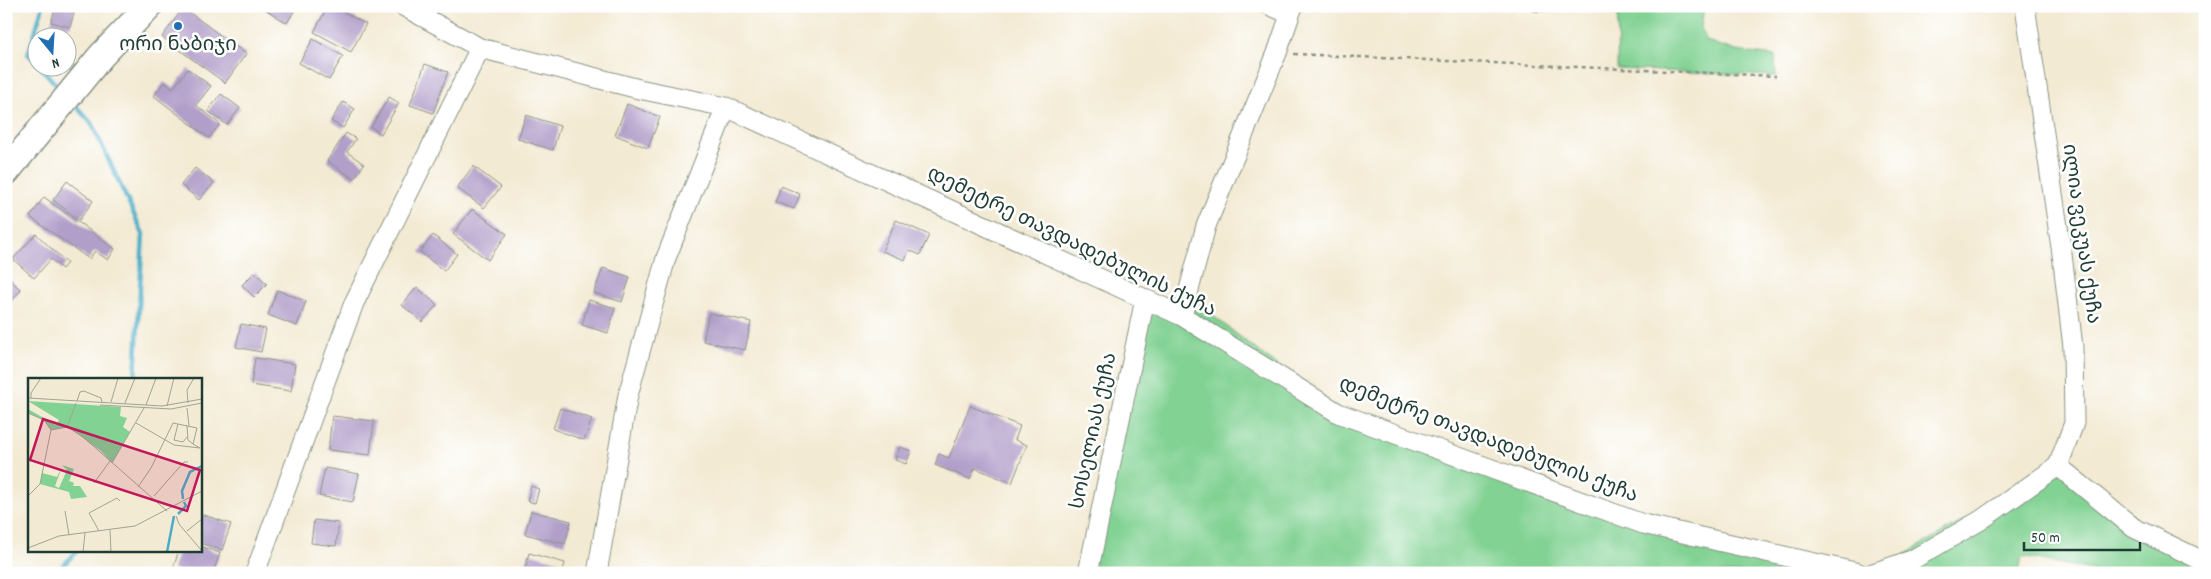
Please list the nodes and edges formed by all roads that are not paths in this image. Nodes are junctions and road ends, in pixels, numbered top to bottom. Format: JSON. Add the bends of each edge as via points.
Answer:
{"nodes":[{"id":1,"x":149,"y":6,"type":"edge"},
{"id":2,"x":403,"y":6,"type":"edge"},
{"id":3,"x":1271,"y":6,"type":"edge"},
{"id":4,"x":1536,"y":6,"type":"edge"},
{"id":5,"x":1552,"y":6,"type":"edge"},
{"id":6,"x":2025,"y":6,"type":"edge"},
{"id":7,"x":1291,"y":10,"type":"edge"},
{"id":8,"x":480,"y":48,"type":"junction"},
{"id":9,"x":726,"y":107,"type":"junction"},
{"id":10,"x":6,"y":172,"type":"edge"},
{"id":11,"x":1145,"y":299,"type":"junction"},
{"id":12,"x":1182,"y":316,"type":"junction"},
{"id":13,"x":2058,"y":466,"type":"junction"},
{"id":14,"x":2205,"y":562,"type":"edge"},
{"id":15,"x":255,"y":573,"type":"edge"},
{"id":16,"x":597,"y":573,"type":"edge"},
{"id":17,"x":1088,"y":573,"type":"edge"},
{"id":18,"x":1859,"y":573,"type":"edge"},
{"id":19,"x":1872,"y":573,"type":"edge"}],
"edges":[{"from":1,"to":10,"type":"main road","via":[[101,56]]},
{"from":2,"to":8,"type":"street","name":"დემეტრე თავდადებულის ქუჩა"},
{"from":3,"to":7,"type":"street"},
{"from":4,"to":5,"type":"lane"},
{"from":6,"to":13,"type":"street","name":"ილია ვეკუას ქუჩა","via":[[2073,348],[2074,423]]},
{"from":7,"to":12,"type":"street","via":[[1277,53],[1206,226]]},
{"from":8,"to":9,"type":"street","name":"დემეტრე თავდადებულის ქუჩა","via":[[639,89]]},
{"from":8,"to":15,"type":"street","via":[[354,303]]},
{"from":9,"to":11,"type":"street","name":"დემეტრე თავდადებულის ქუჩა"},
{"from":9,"to":16,"type":"street","via":[[666,258],[631,386]]},
{"from":11,"to":12,"type":"street","name":"დემეტრე თავდადებულის ქუჩა"},
{"from":11,"to":17,"type":"street","name":"სოსელიას ქუჩა"},
{"from":12,"to":18,"type":"street","name":"დემეტრე თავდადებულის ქუჩა","via":[[1338,413],[1643,524]]},
{"from":13,"to":14,"type":"street","via":[[2134,528]]},
{"from":13,"to":19,"type":"street","via":[[1981,520],[1912,560]]}]}
